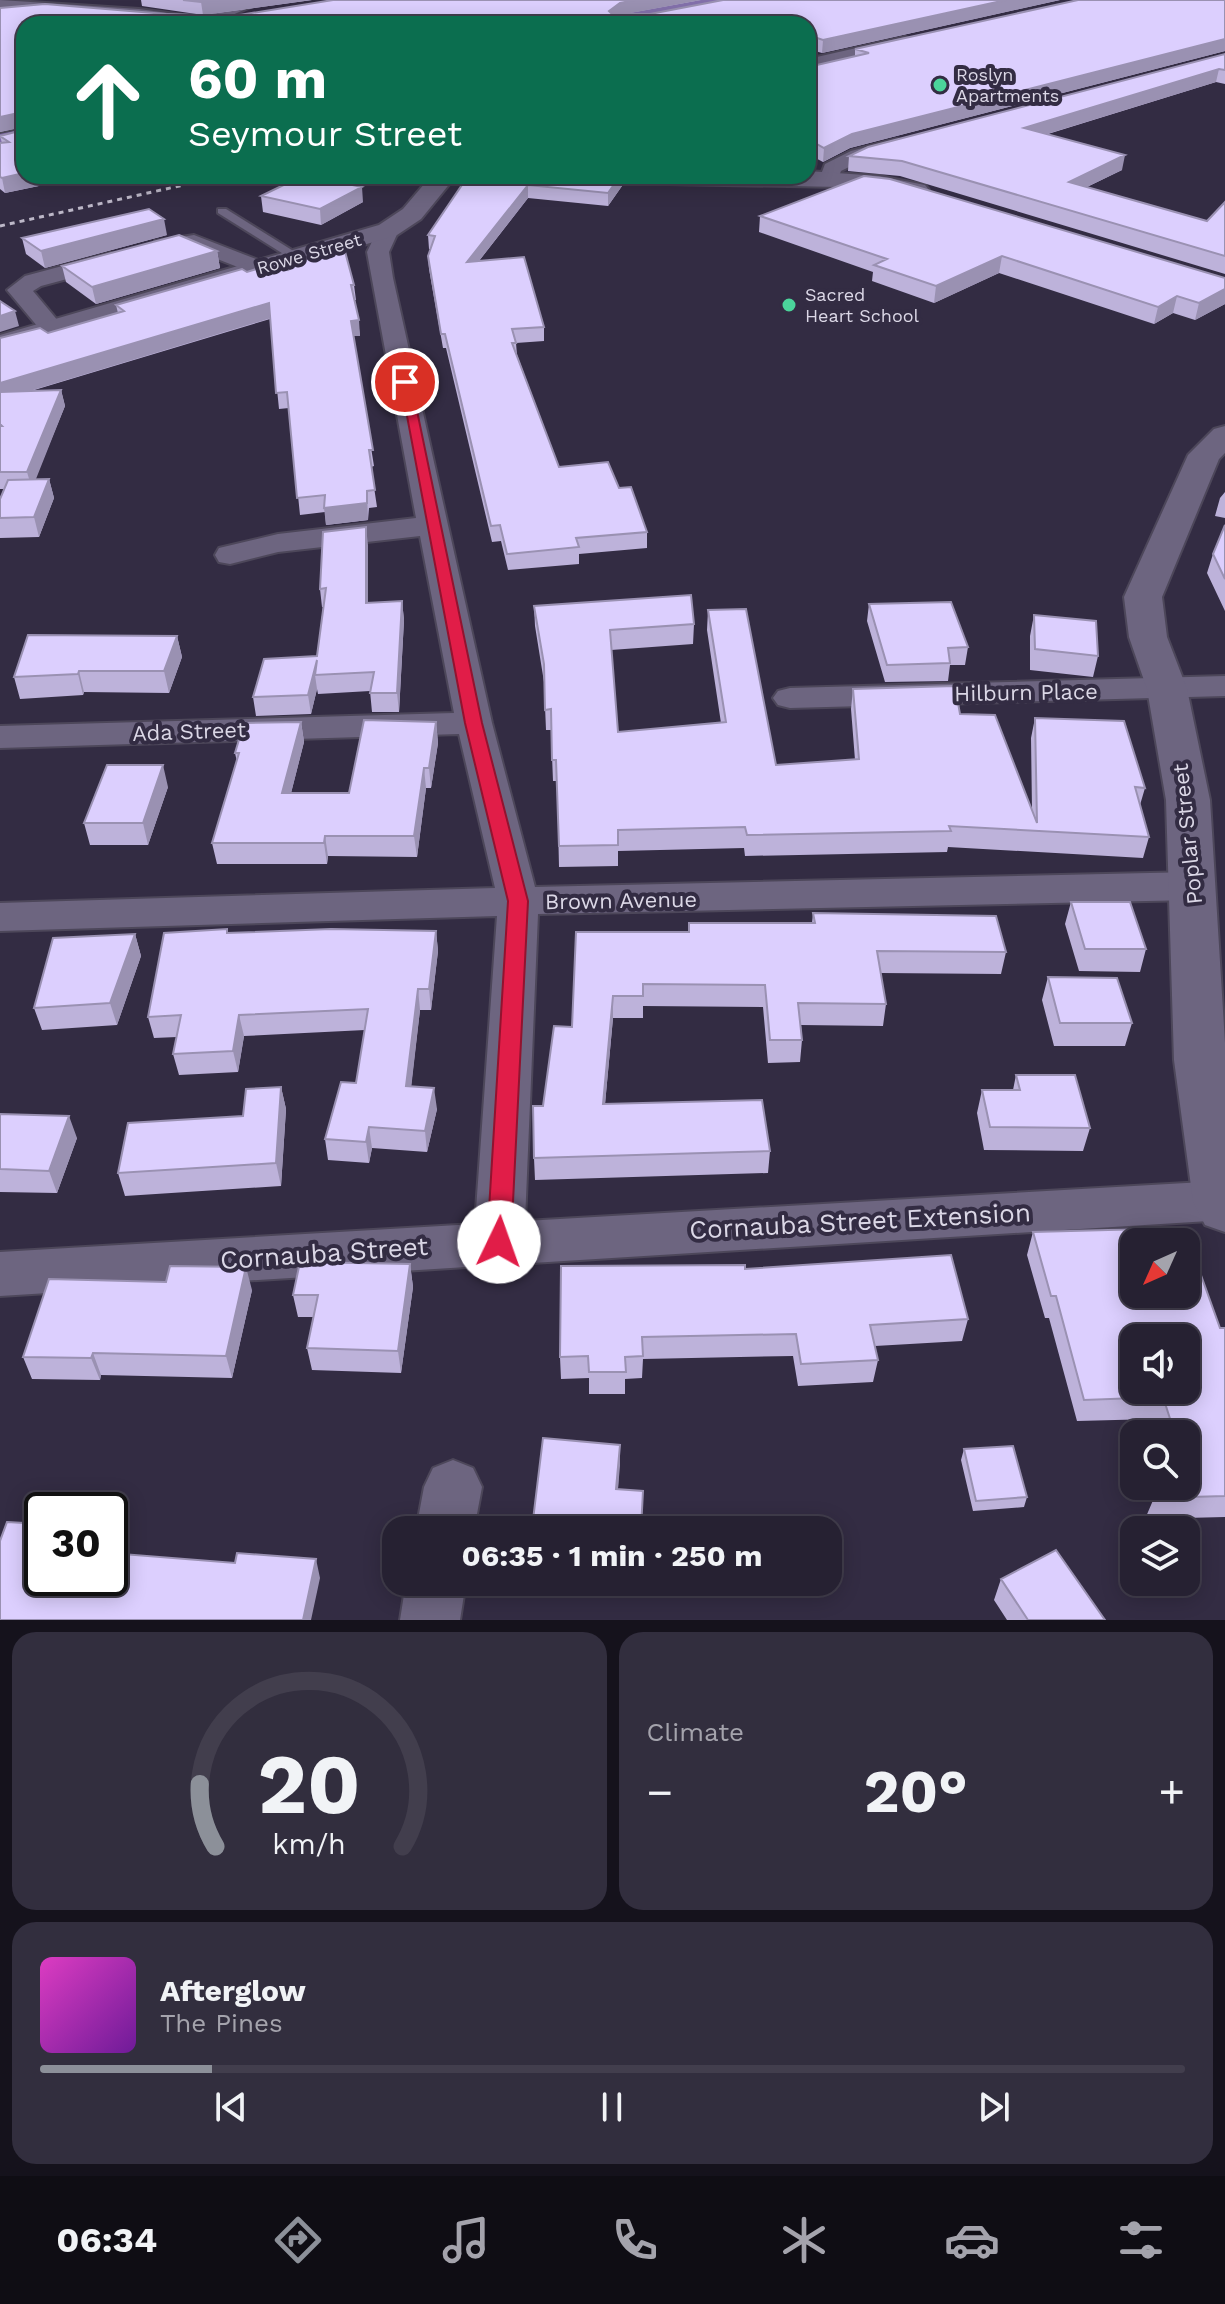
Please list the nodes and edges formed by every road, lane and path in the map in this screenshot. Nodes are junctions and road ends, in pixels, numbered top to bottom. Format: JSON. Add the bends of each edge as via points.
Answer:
{"nodes":[{"id":1,"x":718,"y":2,"type":"edge"},
{"id":2,"x":0,"y":4,"type":"edge"},
{"id":3,"x":258,"y":8,"type":"edge"},
{"id":4,"x":142,"y":16,"type":"edge"},
{"id":5,"x":230,"y":16,"type":"edge"},
{"id":6,"x":636,"y":16,"type":"edge"},
{"id":7,"x":656,"y":16,"type":"edge"},
{"id":8,"x":917,"y":39,"type":"edge"},
{"id":9,"x":816,"y":62,"type":"edge"},
{"id":10,"x":919,"y":139,"type":"edge"},
{"id":11,"x":816,"y":177,"type":"edge"},
{"id":12,"x":830,"y":177,"type":"junction"},
{"id":13,"x":437,"y":184,"type":"edge"},
{"id":14,"x":940,"y":197,"type":"edge"},
{"id":15,"x":222,"y":211,"type":"dead end"},
{"id":16,"x":388,"y":230,"type":"junction"},
{"id":17,"x":297,"y":257,"type":"junction"},
{"id":18,"x":258,"y":268,"type":"junction"},
{"id":19,"x":52,"y":328,"type":"junction"},
{"id":20,"x":0,"y":344,"type":"edge"},
{"id":21,"x":1225,"y":436,"type":"edge"},
{"id":22,"x":434,"y":525,"type":"junction"},
{"id":23,"x":230,"y":555,"type":"dead end"},
{"id":24,"x":1225,"y":686,"type":"edge"},
{"id":25,"x":1167,"y":689,"type":"junction"},
{"id":26,"x":790,"y":698,"type":"dead end"},
{"id":27,"x":474,"y":723,"type":"junction"},
{"id":28,"x":0,"y":737,"type":"edge"},
{"id":29,"x":1194,"y":886,"type":"junction"},
{"id":30,"x":518,"y":901,"type":"junction"},
{"id":31,"x":0,"y":917,"type":"edge"},
{"id":32,"x":1223,"y":1204,"type":"edge"},
{"id":33,"x":499,"y":1242,"type":"junction"},
{"id":34,"x":0,"y":1274,"type":"edge"},
{"id":35,"x":434,"y":1596,"type":"edge"},
{"id":36,"x":430,"y":1620,"type":"edge"}],
"edges":[{"from":1,"to":6,"type":"main road"},
{"from":1,"to":7,"type":"main road"},
{"from":2,"to":4,"type":"street"},
{"from":3,"to":5,"type":"street"},
{"from":8,"to":9,"type":"street"},
{"from":10,"to":12,"type":"street","via":[[858,155],[832,168]]},
{"from":11,"to":12,"type":"street"},
{"from":12,"to":14,"type":"street","via":[[891,184]]},
{"from":13,"to":16,"type":"street","via":[[412,214]]},
{"from":15,"to":17,"type":"lane"},
{"from":16,"to":17,"type":"street","name":"Rowe Street"},
{"from":16,"to":22,"type":"street","via":[[378,252],[381,278]]},
{"from":17,"to":18,"type":"street","name":"Rowe Street"},
{"from":18,"to":19,"type":"street","name":"Rowe Street"},
{"from":18,"to":19,"type":"street","via":[[182,241],[33,281],[19,290]]},
{"from":19,"to":20,"type":"street","name":"Rowe Street"},
{"from":21,"to":25,"type":"street","name":"Poplar Street","via":[[1204,455],[1143,597],[1148,637]]},
{"from":22,"to":23,"type":"street","via":[[278,543]]},
{"from":22,"to":27,"type":"street"},
{"from":24,"to":25,"type":"street","name":"Hilburn Place"},
{"from":25,"to":26,"type":"street","name":"Hilburn Place"},
{"from":25,"to":29,"type":"street","name":"Poplar Street","via":[[1188,800]]},
{"from":27,"to":28,"type":"street","name":"Ada Street"},
{"from":27,"to":30,"type":"street"},
{"from":29,"to":30,"type":"street","name":"Brown Avenue"},
{"from":29,"to":32,"type":"street","name":"Poplar Street","via":[[1200,1060]]},
{"from":30,"to":31,"type":"street","name":"Brown Avenue"},
{"from":30,"to":33,"type":"street"},
{"from":32,"to":33,"type":"street","name":"Cornauba Street Extension"},
{"from":33,"to":34,"type":"street","name":"Cornauba Street"},
{"from":35,"to":36,"type":"street"}]}
